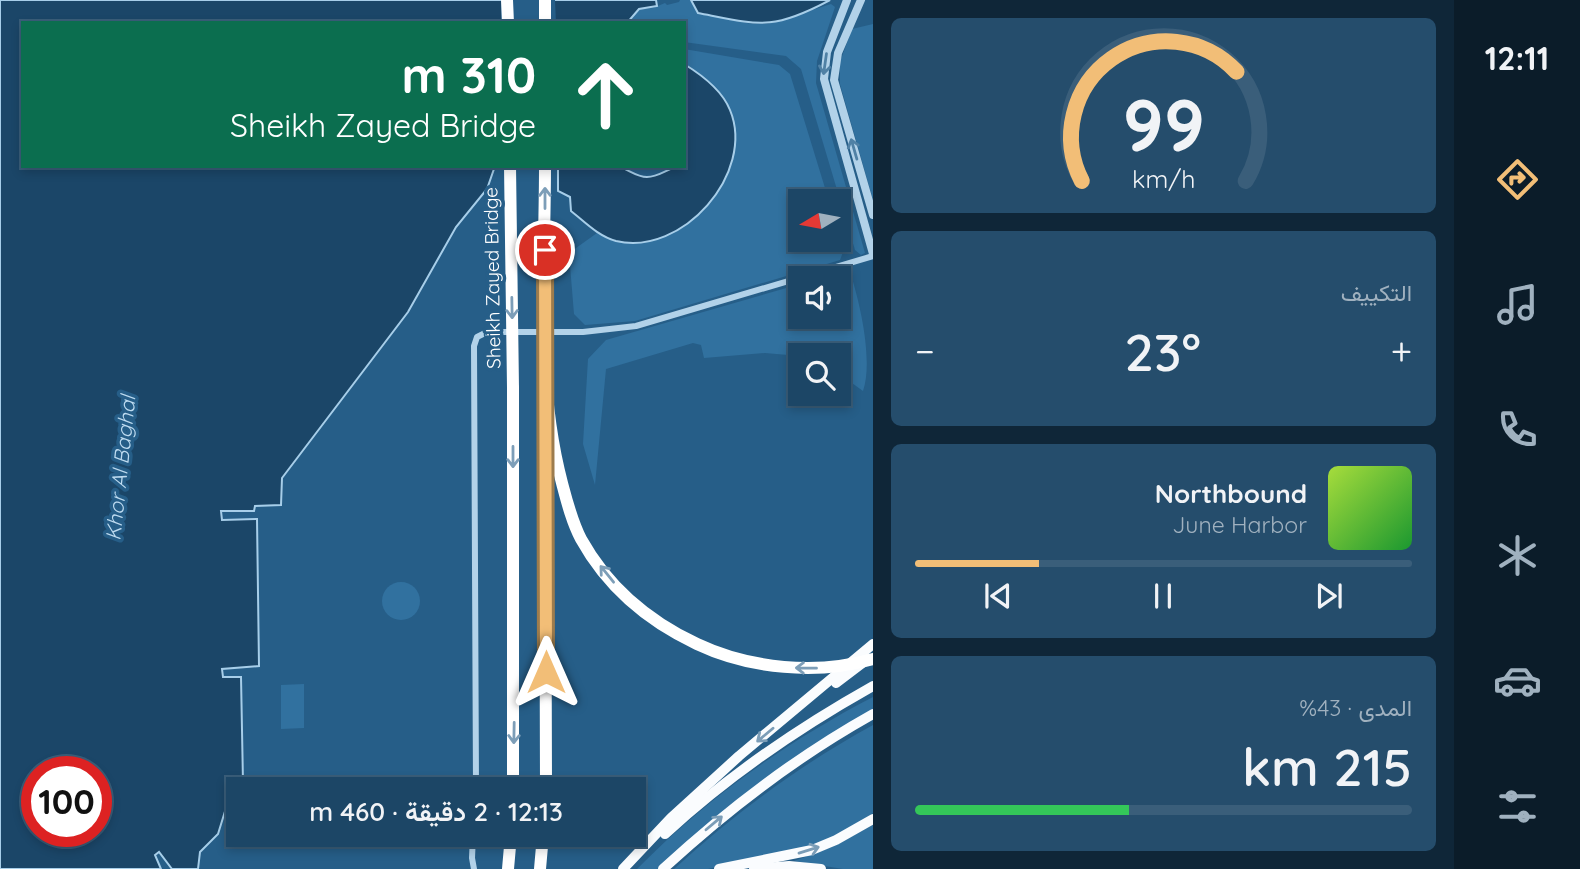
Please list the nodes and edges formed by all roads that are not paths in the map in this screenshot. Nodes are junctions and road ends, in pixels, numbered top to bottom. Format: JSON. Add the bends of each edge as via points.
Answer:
{"nodes":[{"id":1,"x":508,"y":0,"type":"edge"},
{"id":2,"x":545,"y":0,"type":"edge"},
{"id":3,"x":848,"y":0,"type":"edge"},
{"id":4,"x":861,"y":0,"type":"edge"},
{"id":5,"x":508,"y":21,"type":"edge"},
{"id":6,"x":545,"y":21,"type":"edge"},
{"id":7,"x":510,"y":168,"type":"edge"},
{"id":8,"x":545,"y":168,"type":"edge"},
{"id":9,"x":873,"y":215,"type":"edge"},
{"id":10,"x":873,"y":255,"type":"edge"},
{"id":11,"x":545,"y":389,"type":"junction"},
{"id":12,"x":873,"y":644,"type":"edge"},
{"id":13,"x":873,"y":657,"type":"edge"},
{"id":14,"x":873,"y":686,"type":"edge"},
{"id":15,"x":799,"y":706,"type":"junction"},
{"id":16,"x":873,"y":714,"type":"edge"},
{"id":17,"x":476,"y":777,"type":"edge"},
{"id":18,"x":513,"y":777,"type":"edge"},
{"id":19,"x":546,"y":777,"type":"edge"},
{"id":20,"x":873,"y":819,"type":"edge"},
{"id":21,"x":472,"y":847,"type":"edge"},
{"id":22,"x":510,"y":847,"type":"edge"},
{"id":23,"x":542,"y":847,"type":"edge"},
{"id":24,"x":474,"y":869,"type":"edge"},
{"id":25,"x":508,"y":869,"type":"edge"},
{"id":26,"x":540,"y":869,"type":"edge"},
{"id":27,"x":625,"y":869,"type":"edge"},
{"id":28,"x":663,"y":869,"type":"edge"},
{"id":29,"x":719,"y":869,"type":"edge"},
{"id":30,"x":756,"y":869,"type":"edge"},
{"id":31,"x":821,"y":869,"type":"edge"}],
"edges":[{"from":1,"to":5,"type":"highway"},
{"from":2,"to":6,"type":"highway"},
{"from":3,"to":10,"type":"street","one_way":true,"via":[[827,52],[824,79]]},
{"from":9,"to":4,"type":"street","one_way":true,"via":[[834,80],[838,53]]},
{"from":7,"to":18,"type":"highway","name":"Sheikh Zayed Bridge","one_way":true,"bridge":true},
{"from":11,"to":8,"type":"highway","one_way":true,"bridge":true},
{"from":10,"to":17,"type":"street","via":[[636,326],[583,332],[487,332],[477,337]]},
{"from":13,"to":11,"type":"highway","one_way":true,"bridge":true,"via":[[833,667],[759,663],[711,651],[664,629],[644,613],[607,576],[581,538],[556,463]]},
{"from":11,"to":19,"type":"highway","bridge":true},
{"from":12,"to":15,"type":"highway"},
{"from":13,"to":15,"type":"highway","via":[[819,697]]},
{"from":14,"to":27,"type":"highway","via":[[760,757],[689,811]]},
{"from":15,"to":27,"type":"highway","one_way":true,"via":[[681,809]]},
{"from":28,"to":16,"type":"highway","one_way":true,"via":[[772,777]]},
{"from":29,"to":20,"type":"highway","one_way":true,"via":[[812,850]]},
{"from":21,"to":24,"type":"street"},
{"from":22,"to":25,"type":"highway"},
{"from":23,"to":26,"type":"highway"},
{"from":30,"to":31,"type":"highway"}]}
